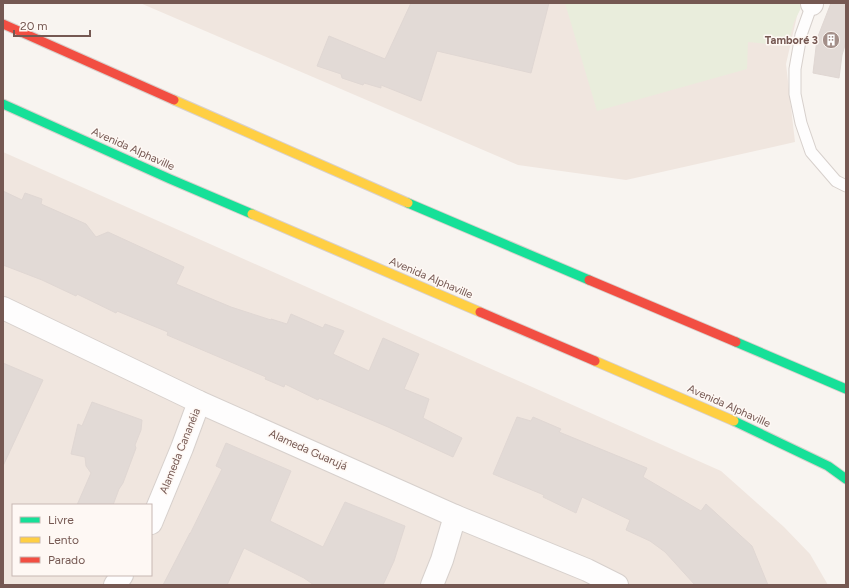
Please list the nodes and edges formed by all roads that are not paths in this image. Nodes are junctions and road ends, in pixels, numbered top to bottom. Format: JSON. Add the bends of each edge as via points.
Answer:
{"nodes":[{"id":1,"x":812,"y":4,"type":"edge"},
{"id":2,"x":3,"y":24,"type":"edge"},
{"id":3,"x":3,"y":104,"type":"edge"},
{"id":4,"x":846,"y":186,"type":"edge"},
{"id":5,"x":3,"y":308,"type":"edge"},
{"id":6,"x":846,"y":389,"type":"edge"},
{"id":7,"x":199,"y":402,"type":"junction"},
{"id":8,"x":846,"y":479,"type":"edge"},
{"id":9,"x":455,"y":516,"type":"junction"},
{"id":10,"x":152,"y":520,"type":"edge"},
{"id":11,"x":121,"y":576,"type":"edge"},
{"id":12,"x":115,"y":585,"type":"edge"},
{"id":13,"x":432,"y":585,"type":"edge"},
{"id":14,"x":617,"y":585,"type":"edge"}],
"edges":[{"from":1,"to":4,"type":"lane","via":[[801,35],[795,69],[795,94],[801,123],[812,152],[836,181]]},
{"from":2,"to":6,"type":"main road","via":[[426,211]]},
{"from":3,"to":8,"type":"main road","name":"Avenida Alphaville","via":[[177,182],[744,425],[828,466]]},
{"from":5,"to":7,"type":"street","name":"Alameda Guarujá"},
{"from":7,"to":9,"type":"street","name":"Alameda Guarujá"},
{"from":7,"to":10,"type":"street","name":"Alameda Cananéia"},
{"from":9,"to":13,"type":"street"},
{"from":9,"to":14,"type":"street","name":"Alameda Guarujá","via":[[587,570]]},
{"from":11,"to":12,"type":"street"}]}
